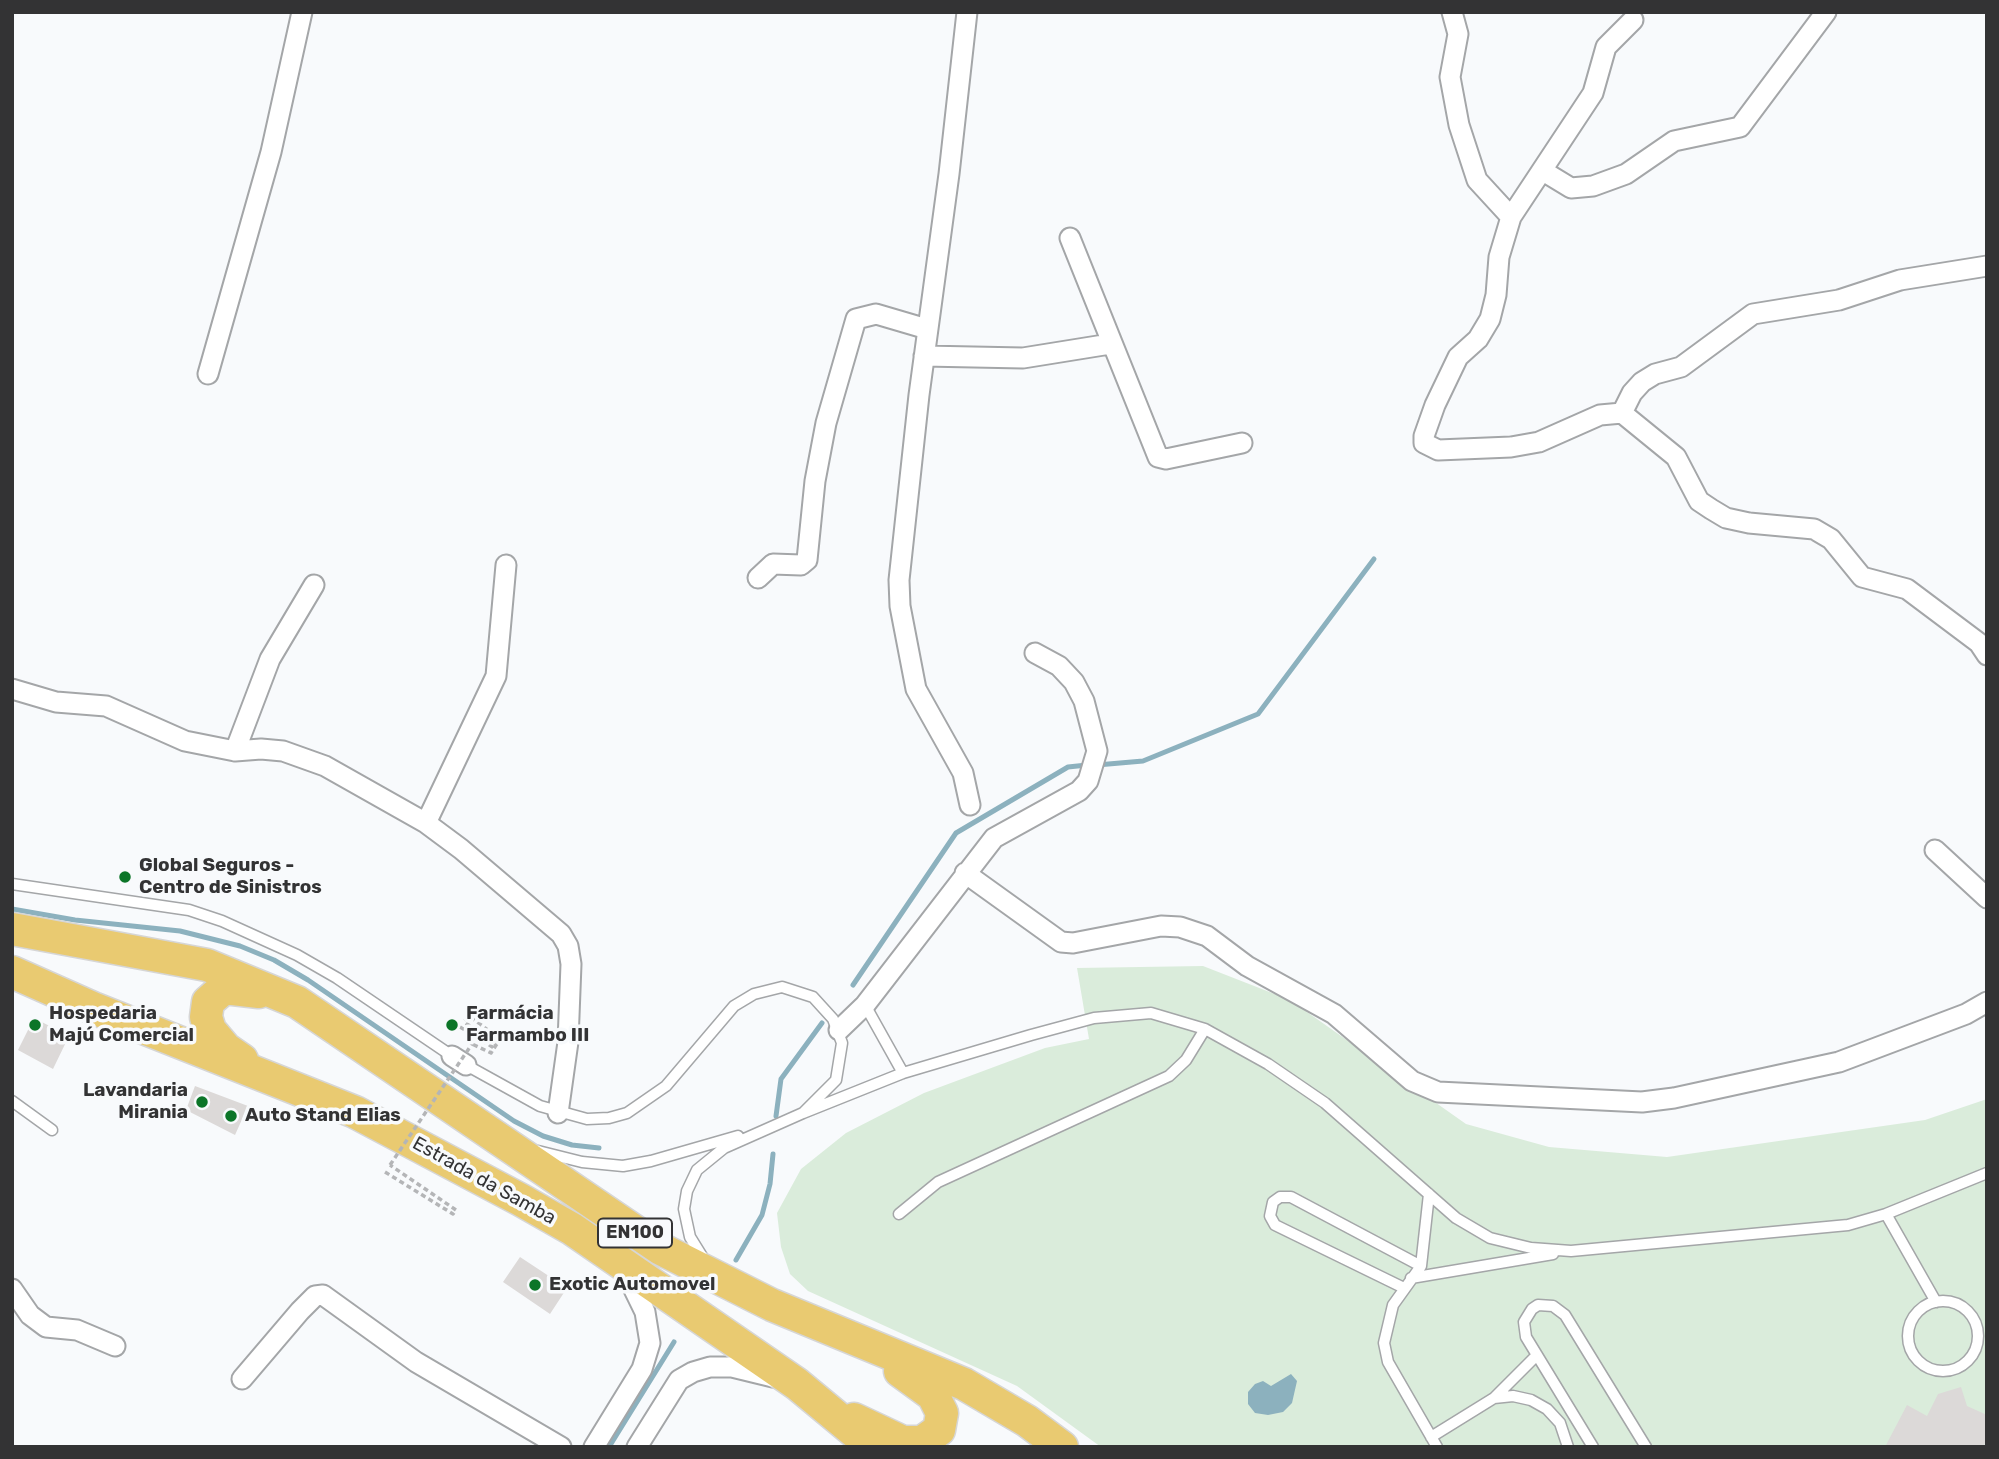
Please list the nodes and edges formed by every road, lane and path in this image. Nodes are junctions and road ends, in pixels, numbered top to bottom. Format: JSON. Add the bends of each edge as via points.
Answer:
{"nodes":[{"id":1,"x":302,"y":12,"type":"edge"},
{"id":2,"x":967,"y":12,"type":"edge"},
{"id":3,"x":1452,"y":12,"type":"edge"},
{"id":4,"x":1826,"y":12,"type":"edge"},
{"id":5,"x":1633,"y":20,"type":"dead end"},
{"id":6,"x":1543,"y":171,"type":"junction"},
{"id":7,"x":1511,"y":216,"type":"junction"},
{"id":8,"x":1070,"y":238,"type":"dead end"},
{"id":9,"x":1987,"y":266,"type":"edge"},
{"id":10,"x":927,"y":329,"type":"junction"},
{"id":11,"x":1110,"y":344,"type":"junction"},
{"id":12,"x":924,"y":356,"type":"junction"},
{"id":13,"x":208,"y":374,"type":"dead end"},
{"id":14,"x":1622,"y":413,"type":"junction"},
{"id":15,"x":1242,"y":443,"type":"dead end"},
{"id":16,"x":506,"y":565,"type":"dead end"},
{"id":17,"x":758,"y":578,"type":"dead end"},
{"id":18,"x":314,"y":585,"type":"dead end"},
{"id":19,"x":1035,"y":653,"type":"dead end"},
{"id":20,"x":1987,"y":655,"type":"edge"},
{"id":21,"x":12,"y":689,"type":"edge"},
{"id":22,"x":234,"y":751,"type":"junction"},
{"id":23,"x":970,"y":805,"type":"dead end"},
{"id":24,"x":426,"y":823,"type":"junction"},
{"id":25,"x":1935,"y":850,"type":"dead end"},
{"id":26,"x":965,"y":873,"type":"junction"},
{"id":27,"x":12,"y":884,"type":"edge"},
{"id":28,"x":1987,"y":898,"type":"edge"},
{"id":29,"x":12,"y":929,"type":"edge"},
{"id":30,"x":12,"y":972,"type":"edge"},
{"id":31,"x":297,"y":1002,"type":"junction"},
{"id":32,"x":1987,"y":1002,"type":"edge"},
{"id":33,"x":865,"y":1005,"type":"junction"},
{"id":34,"x":460,"y":1027,"type":"dead end"},
{"id":35,"x":1205,"y":1029,"type":"junction"},
{"id":36,"x":839,"y":1030,"type":"junction"},
{"id":37,"x":903,"y":1073,"type":"junction"},
{"id":38,"x":263,"y":1074,"type":"junction"},
{"id":39,"x":12,"y":1101,"type":"edge"},
{"id":40,"x":558,"y":1113,"type":"junction"},
{"id":41,"x":803,"y":1113,"type":"junction"},
{"id":42,"x":464,"y":1115,"type":"junction"},
{"id":43,"x":768,"y":1127,"type":"junction"},
{"id":44,"x":52,"y":1130,"type":"dead end"},
{"id":45,"x":385,"y":1172,"type":"dead end"},
{"id":46,"x":1987,"y":1173,"type":"edge"},
{"id":47,"x":1429,"y":1194,"type":"junction"},
{"id":48,"x":899,"y":1214,"type":"dead end"},
{"id":49,"x":1886,"y":1214,"type":"junction"},
{"id":50,"x":1571,"y":1251,"type":"junction"},
{"id":51,"x":622,"y":1263,"type":"junction"},
{"id":52,"x":1421,"y":1266,"type":"junction"},
{"id":53,"x":1412,"y":1278,"type":"junction"},
{"id":54,"x":1404,"y":1288,"type":"junction"},
{"id":55,"x":12,"y":1289,"type":"edge"},
{"id":56,"x":1936,"y":1302,"type":"junction"},
{"id":57,"x":772,"y":1305,"type":"junction"},
{"id":58,"x":845,"y":1335,"type":"junction"},
{"id":59,"x":115,"y":1346,"type":"dead end"},
{"id":60,"x":1537,"y":1354,"type":"junction"},
{"id":61,"x":242,"y":1379,"type":"dead end"},
{"id":62,"x":804,"y":1389,"type":"junction"},
{"id":63,"x":1494,"y":1398,"type":"junction"},
{"id":64,"x":1431,"y":1437,"type":"junction"},
{"id":65,"x":561,"y":1447,"type":"edge"},
{"id":66,"x":594,"y":1447,"type":"edge"},
{"id":67,"x":637,"y":1447,"type":"edge"},
{"id":68,"x":873,"y":1447,"type":"edge"},
{"id":69,"x":1062,"y":1447,"type":"edge"},
{"id":70,"x":1437,"y":1447,"type":"edge"},
{"id":71,"x":1568,"y":1447,"type":"edge"},
{"id":72,"x":1593,"y":1447,"type":"edge"},
{"id":73,"x":1646,"y":1447,"type":"edge"}],
"edges":[{"from":1,"to":13,"type":"street","via":[[271,152]]},
{"from":2,"to":10,"type":"street"},
{"from":3,"to":7,"type":"street","via":[[1458,34],[1450,77],[1459,125],[1477,180]]},
{"from":4,"to":6,"type":"street","via":[[1740,127],[1674,141],[1626,174],[1593,186],[1571,188]]},
{"from":5,"to":6,"type":"street","via":[[1606,47],[1593,93]]},
{"from":6,"to":7,"type":"street"},
{"from":7,"to":14,"type":"street","via":[[1499,257],[1490,320],[1458,357],[1435,405],[1424,443],[1438,450],[1511,447],[1539,442],[1600,415]]},
{"from":8,"to":11,"type":"street"},
{"from":9,"to":14,"type":"street","via":[[1900,280],[1839,300],[1753,314],[1681,367],[1642,382]]},
{"from":10,"to":12,"type":"street"},
{"from":10,"to":17,"type":"street","via":[[869,313],[856,319],[815,481],[807,560],[801,565],[773,564]]},
{"from":11,"to":12,"type":"street","via":[[1023,358]]},
{"from":11,"to":15,"type":"street","via":[[1158,457]]},
{"from":12,"to":23,"type":"street","via":[[905,517],[901,606],[916,689],[963,774]]},
{"from":14,"to":20,"type":"street","via":[[1676,457],[1699,501],[1711,509],[1749,523],[1814,529],[1831,539],[1862,577],[1907,589],[1979,643]]},
{"from":16,"to":24,"type":"street","via":[[496,676]]},
{"from":18,"to":22,"type":"street","via":[[270,659]]},
{"from":19,"to":26,"type":"street","via":[[1059,666],[1084,701],[1097,751],[1088,781],[1079,791],[994,838]]},
{"from":21,"to":22,"type":"street","via":[[56,702],[106,706],[185,741]]},
{"from":22,"to":24,"type":"street","via":[[283,751],[325,766]]},
{"from":24,"to":40,"type":"street","via":[[537,913],[568,946],[568,1042]]},
{"from":25,"to":28,"type":"street"},
{"from":26,"to":32,"type":"street","via":[[1061,942],[1161,926],[1207,936],[1247,966],[1334,1014],[1412,1081],[1438,1092],[1642,1102],[1674,1098],[1839,1062]]},
{"from":26,"to":33,"type":"street"},
{"from":27,"to":40,"type":"lane","via":[[189,910],[222,920],[297,955],[514,1095]]},
{"from":29,"to":31,"type":"main road","name":"Estrada da Samba","number":"EN100","via":[[208,965]]},
{"from":30,"to":38,"type":"main road","name":"Estrada da Samba","number":"EN100"},
{"from":31,"to":38,"type":"main road","via":[[236,988],[224,988],[208,1002],[206,1017],[217,1039]]},
{"from":31,"to":42,"type":"main road","name":"Estrada da Samba","number":"EN100"},
{"from":33,"to":36,"type":"street"},
{"from":33,"to":37,"type":"lane"},
{"from":34,"to":45,"type":"path","bridge":true,"via":[[494,1048],[496,1043],[464,1022],[469,1016],[500,1039],[491,1053],[472,1044],[390,1166],[456,1210],[453,1214]]},
{"from":35,"to":37,"type":"lane","via":[[1151,1013],[1122,1013]]},
{"from":35,"to":47,"type":"lane","via":[[1325,1103]]},
{"from":35,"to":48,"type":"lane","via":[[1186,1060],[1169,1076],[938,1182]]},
{"from":36,"to":40,"type":"lane","via":[[813,997],[782,987],[767,988],[734,1006],[687,1064],[627,1113],[587,1119]]},
{"from":36,"to":41,"type":"lane","name":"Estrada da Samba","via":[[842,1056],[836,1080]]},
{"from":37,"to":41,"type":"lane"},
{"from":38,"to":51,"type":"main road","name":"Estrada da Samba","number":"EN100","via":[[397,1133],[572,1229]]},
{"from":39,"to":44,"type":"lane"},
{"from":41,"to":43,"type":"lane","name":"Estrada da Samba"},
{"from":42,"to":43,"type":"lane","name":"Estrada da Samba","via":[[523,1146],[582,1163],[613,1165],[652,1161]]},
{"from":42,"to":57,"type":"main road","name":"Estrada da Samba","number":"EN100","via":[[629,1230]]},
{"from":43,"to":57,"type":"lane","name":"Estrada da Samba","via":[[724,1148],[702,1165],[690,1180],[684,1209],[690,1237],[704,1259]]},
{"from":46,"to":49,"type":"lane"},
{"from":47,"to":50,"type":"lane","via":[[1456,1218],[1490,1238]]},
{"from":47,"to":52,"type":"lane"},
{"from":49,"to":50,"type":"lane","via":[[1820,1229]]},
{"from":49,"to":56,"type":"lane"},
{"from":50,"to":53,"type":"lane"},
{"from":51,"to":62,"type":"main road","name":"Estrada da Samba","number":"EN100"},
{"from":51,"to":66,"type":"street","via":[[645,1312],[650,1342],[642,1369]]},
{"from":52,"to":53,"type":"lane"},
{"from":52,"to":54,"type":"lane","via":[[1291,1197],[1273,1202],[1270,1216],[1275,1225]]},
{"from":53,"to":54,"type":"lane"},
{"from":54,"to":64,"type":"lane","via":[[1387,1322],[1384,1343],[1388,1362]]},
{"from":55,"to":59,"type":"street","via":[[30,1315],[46,1327],[77,1331]]},
{"from":56,"to":56,"type":"lane","via":[[1915,1315],[1908,1337],[1915,1358],[1934,1371],[1945,1372],[1973,1355],[1978,1332],[1975,1321],[1959,1305]]},
{"from":57,"to":58,"type":"main road","name":"Estrada da Samba","number":"EN100"},
{"from":58,"to":62,"type":"main road","via":[[933,1395],[942,1413],[939,1430],[922,1441],[903,1442],[867,1427]]},
{"from":58,"to":69,"type":"main road","number":"EN100","via":[[964,1384]]},
{"from":60,"to":63,"type":"lane"},
{"from":60,"to":72,"type":"lane"},
{"from":60,"to":73,"type":"lane","via":[[1526,1337],[1524,1322],[1532,1309],[1546,1304],[1565,1315]]},
{"from":61,"to":65,"type":"street","via":[[300,1311],[315,1296],[323,1295],[416,1362]]},
{"from":62,"to":67,"type":"street","via":[[732,1367],[692,1372],[679,1380]]},
{"from":62,"to":68,"type":"main road","number":"EN100"},
{"from":63,"to":64,"type":"lane"},
{"from":63,"to":71,"type":"lane","via":[[1513,1396],[1547,1409],[1560,1423]]},
{"from":64,"to":70,"type":"lane"}]}
